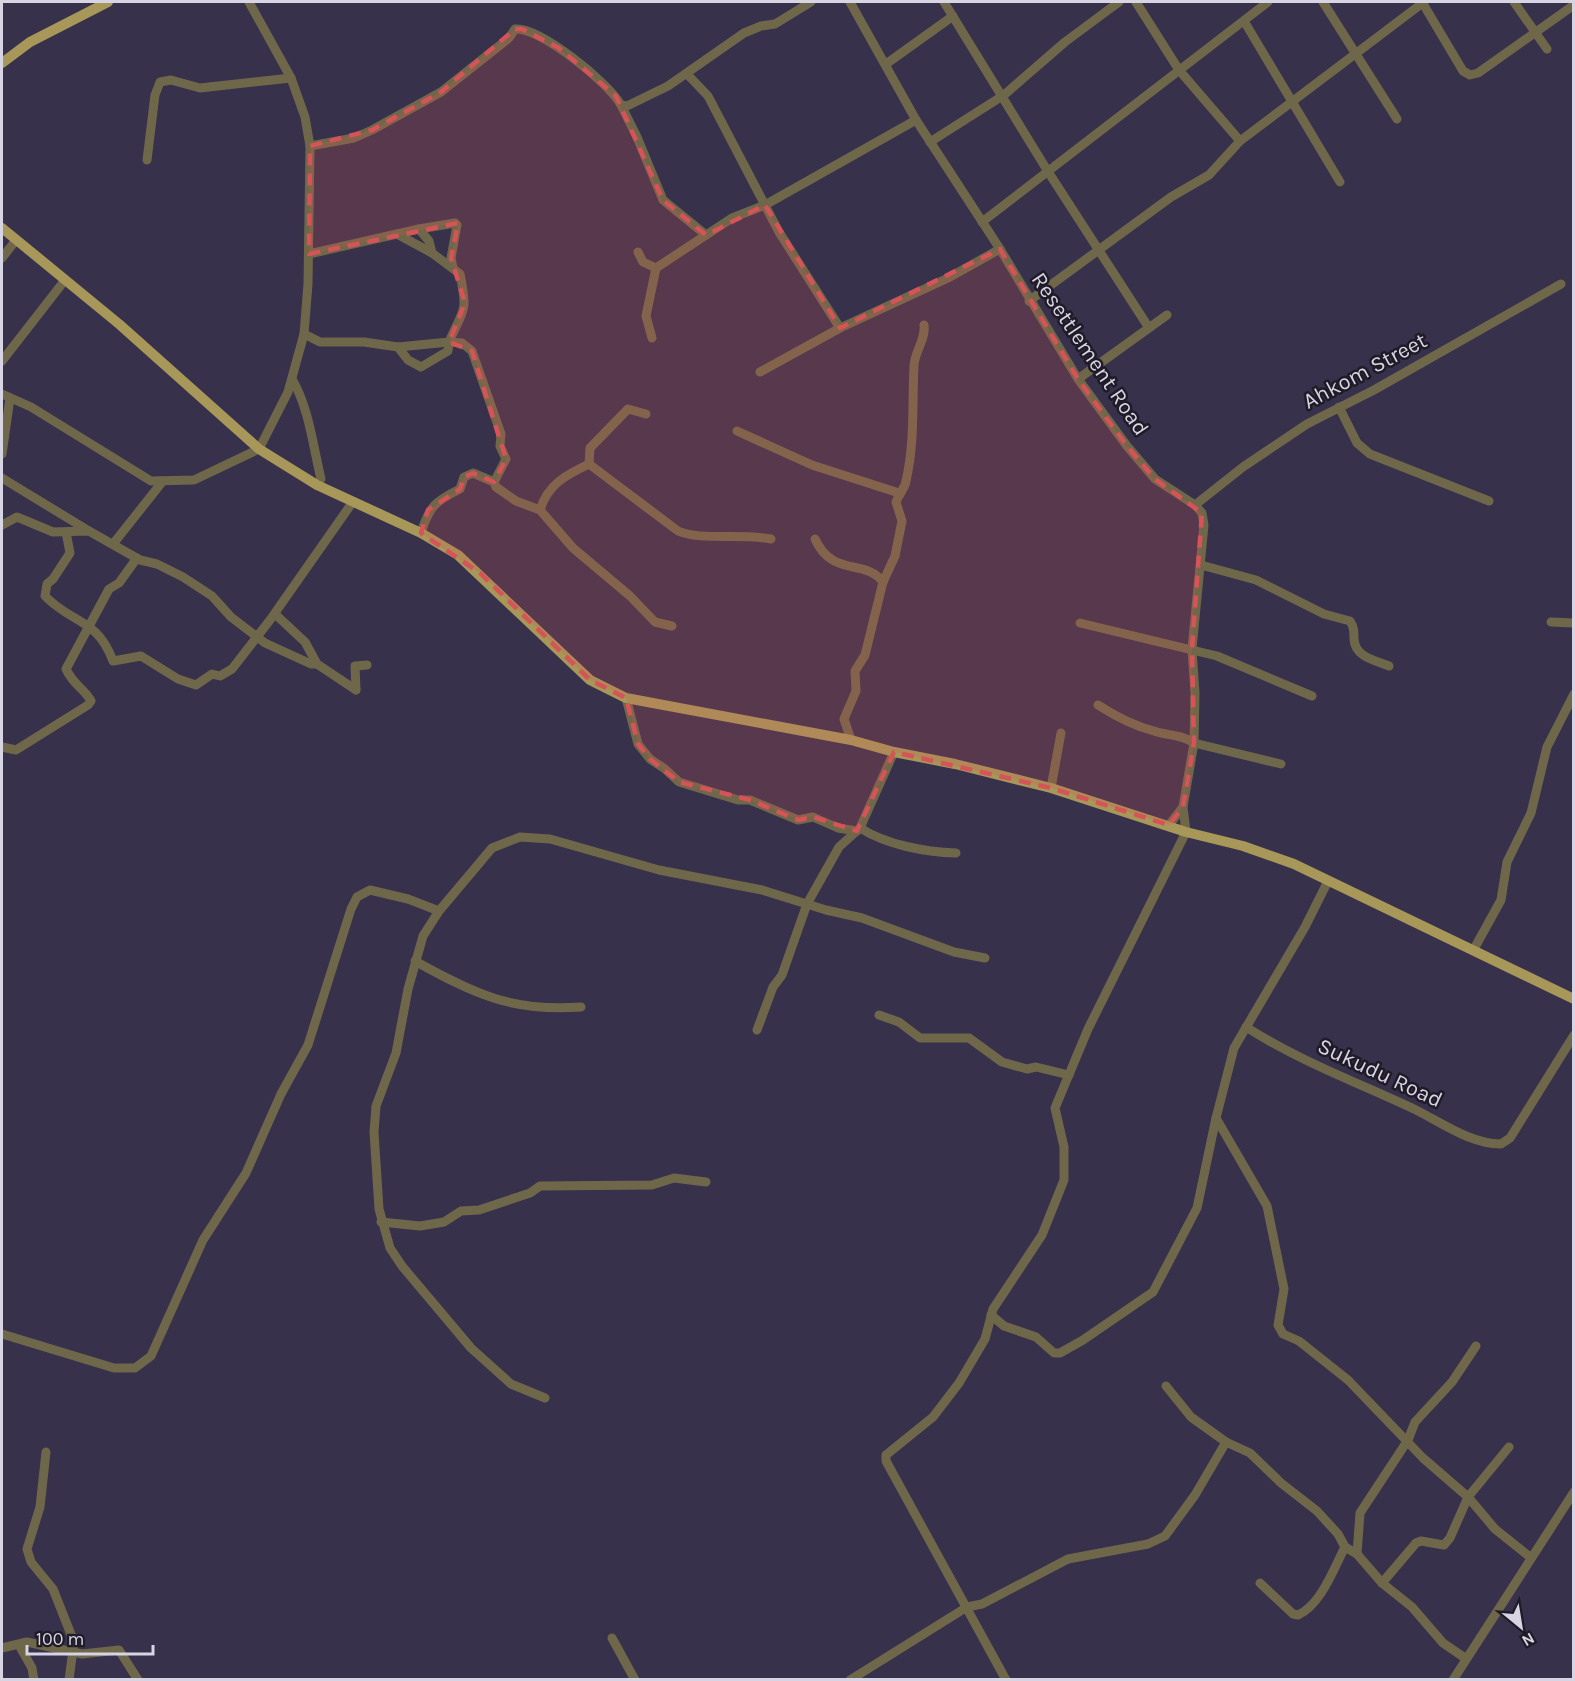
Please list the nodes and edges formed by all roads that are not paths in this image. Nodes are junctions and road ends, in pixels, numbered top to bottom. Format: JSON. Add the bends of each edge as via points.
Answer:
{"nodes":[{"id":1,"x":108,"y":2,"type":"edge"},
{"id":2,"x":249,"y":2,"type":"edge"},
{"id":3,"x":810,"y":2,"type":"edge"},
{"id":4,"x":850,"y":2,"type":"edge"},
{"id":5,"x":944,"y":2,"type":"edge"},
{"id":6,"x":1119,"y":2,"type":"edge"},
{"id":7,"x":1136,"y":2,"type":"edge"},
{"id":8,"x":1268,"y":2,"type":"edge"},
{"id":9,"x":1323,"y":2,"type":"edge"},
{"id":10,"x":1423,"y":2,"type":"edge"},
{"id":11,"x":1514,"y":2,"type":"edge"},
{"id":12,"x":1574,"y":5,"type":"edge"},
{"id":13,"x":953,"y":16,"type":"junction"},
{"id":14,"x":1244,"y":21,"type":"junction"},
{"id":15,"x":1535,"y":32,"type":"junction"},
{"id":16,"x":1547,"y":49,"type":"dead end"},
{"id":17,"x":1356,"y":52,"type":"junction"},
{"id":18,"x":2,"y":63,"type":"edge"},
{"id":19,"x":886,"y":64,"type":"junction"},
{"id":20,"x":1179,"y":70,"type":"junction"},
{"id":21,"x":687,"y":74,"type":"junction"},
{"id":22,"x":291,"y":78,"type":"junction"},
{"id":23,"x":1004,"y":95,"type":"junction"},
{"id":24,"x":1291,"y":102,"type":"junction"},
{"id":25,"x":621,"y":105,"type":"junction"},
{"id":26,"x":1397,"y":119,"type":"dead end"},
{"id":27,"x":916,"y":120,"type":"junction"},
{"id":28,"x":1240,"y":141,"type":"junction"},
{"id":29,"x":930,"y":142,"type":"junction"},
{"id":30,"x":310,"y":146,"type":"junction"},
{"id":31,"x":147,"y":160,"type":"dead end"},
{"id":32,"x":1047,"y":170,"type":"junction"},
{"id":33,"x":1340,"y":182,"type":"dead end"},
{"id":34,"x":765,"y":205,"type":"junction"},
{"id":35,"x":982,"y":222,"type":"junction"},
{"id":36,"x":2,"y":228,"type":"edge"},
{"id":37,"x":419,"y":229,"type":"junction"},
{"id":38,"x":397,"y":234,"type":"junction"},
{"id":39,"x":706,"y":235,"type":"junction"},
{"id":40,"x":16,"y":240,"type":"junction"},
{"id":41,"x":1000,"y":249,"type":"junction"},
{"id":42,"x":1100,"y":249,"type":"junction"},
{"id":43,"x":638,"y":252,"type":"dead end"},
{"id":44,"x":432,"y":253,"type":"junction"},
{"id":45,"x":309,"y":254,"type":"junction"},
{"id":46,"x":2,"y":258,"type":"edge"},
{"id":47,"x":453,"y":268,"type":"junction"},
{"id":48,"x":656,"y":268,"type":"junction"},
{"id":49,"x":65,"y":280,"type":"junction"},
{"id":50,"x":1561,"y":284,"type":"dead end"},
{"id":51,"x":1029,"y":301,"type":"junction"},
{"id":52,"x":1167,"y":315,"type":"dead end"},
{"id":53,"x":924,"y":325,"type":"dead end"},
{"id":54,"x":840,"y":328,"type":"junction"},
{"id":55,"x":1149,"y":328,"type":"junction"},
{"id":56,"x":304,"y":334,"type":"junction"},
{"id":57,"x":652,"y":338,"type":"dead end"},
{"id":58,"x":449,"y":342,"type":"junction"},
{"id":59,"x":398,"y":347,"type":"junction"},
{"id":60,"x":2,"y":361,"type":"edge"},
{"id":61,"x":760,"y":372,"type":"dead end"},
{"id":62,"x":292,"y":379,"type":"junction"},
{"id":63,"x":1078,"y":379,"type":"junction"},
{"id":64,"x":6,"y":396,"type":"edge"},
{"id":65,"x":1339,"y":407,"type":"junction"},
{"id":66,"x":646,"y":414,"type":"dead end"},
{"id":67,"x":737,"y":431,"type":"dead end"},
{"id":68,"x":259,"y":449,"type":"junction"},
{"id":69,"x":2,"y":454,"type":"edge"},
{"id":70,"x":589,"y":464,"type":"junction"},
{"id":71,"x":2,"y":478,"type":"edge"},
{"id":72,"x":163,"y":481,"type":"junction"},
{"id":73,"x":494,"y":482,"type":"junction"},
{"id":74,"x":317,"y":485,"type":"junction"},
{"id":75,"x":899,"y":493,"type":"junction"},
{"id":76,"x":1489,"y":501,"type":"dead end"},
{"id":77,"x":352,"y":503,"type":"junction"},
{"id":78,"x":1195,"y":505,"type":"junction"},
{"id":79,"x":540,"y":510,"type":"junction"},
{"id":80,"x":2,"y":525,"type":"edge"},
{"id":81,"x":89,"y":531,"type":"junction"},
{"id":82,"x":66,"y":532,"type":"junction"},
{"id":83,"x":421,"y":533,"type":"junction"},
{"id":84,"x":771,"y":539,"type":"dead end"},
{"id":85,"x":815,"y":539,"type":"dead end"},
{"id":86,"x":113,"y":544,"type":"junction"},
{"id":87,"x":137,"y":558,"type":"junction"},
{"id":88,"x":1201,"y":565,"type":"junction"},
{"id":89,"x":883,"y":582,"type":"junction"},
{"id":90,"x":274,"y":614,"type":"junction"},
{"id":91,"x":1551,"y":622,"type":"dead end"},
{"id":92,"x":1080,"y":623,"type":"dead end"},
{"id":93,"x":1574,"y":623,"type":"edge"},
{"id":94,"x":89,"y":625,"type":"junction"},
{"id":95,"x":672,"y":626,"type":"dead end"},
{"id":96,"x":257,"y":637,"type":"junction"},
{"id":97,"x":1192,"y":649,"type":"junction"},
{"id":98,"x":317,"y":664,"type":"junction"},
{"id":99,"x":367,"y":665,"type":"dead end"},
{"id":100,"x":1389,"y":666,"type":"dead end"},
{"id":101,"x":1312,"y":696,"type":"dead end"},
{"id":102,"x":626,"y":698,"type":"junction"},
{"id":103,"x":1572,"y":700,"type":"edge"},
{"id":104,"x":1098,"y":705,"type":"dead end"},
{"id":105,"x":1061,"y":733,"type":"dead end"},
{"id":106,"x":851,"y":740,"type":"junction"},
{"id":107,"x":1194,"y":743,"type":"junction"},
{"id":108,"x":2,"y":747,"type":"edge"},
{"id":109,"x":894,"y":752,"type":"junction"},
{"id":110,"x":1281,"y":764,"type":"dead end"},
{"id":111,"x":1051,"y":788,"type":"junction"},
{"id":112,"x":1183,"y":807,"type":"junction"},
{"id":113,"x":1169,"y":825,"type":"junction"},
{"id":114,"x":859,"y":830,"type":"junction"},
{"id":115,"x":1186,"y":832,"type":"junction"},
{"id":116,"x":956,"y":854,"type":"dead end"},
{"id":117,"x":1328,"y":881,"type":"junction"},
{"id":118,"x":807,"y":904,"type":"junction"},
{"id":119,"x":439,"y":911,"type":"junction"},
{"id":120,"x":1474,"y":949,"type":"junction"},
{"id":121,"x":986,"y":958,"type":"dead end"},
{"id":122,"x":415,"y":961,"type":"junction"},
{"id":123,"x":1574,"y":999,"type":"edge"},
{"id":124,"x":581,"y":1006,"type":"dead end"},
{"id":125,"x":879,"y":1015,"type":"dead end"},
{"id":126,"x":1246,"y":1027,"type":"junction"},
{"id":127,"x":757,"y":1030,"type":"dead end"},
{"id":128,"x":1574,"y":1035,"type":"edge"},
{"id":129,"x":1069,"y":1075,"type":"junction"},
{"id":130,"x":1216,"y":1118,"type":"junction"},
{"id":131,"x":706,"y":1182,"type":"dead end"},
{"id":132,"x":381,"y":1222,"type":"junction"},
{"id":133,"x":992,"y":1315,"type":"junction"},
{"id":134,"x":2,"y":1334,"type":"edge"},
{"id":135,"x":1476,"y":1346,"type":"dead end"},
{"id":136,"x":1166,"y":1386,"type":"dead end"},
{"id":137,"x":545,"y":1398,"type":"dead end"},
{"id":138,"x":1408,"y":1440,"type":"junction"},
{"id":139,"x":1226,"y":1442,"type":"junction"},
{"id":140,"x":1509,"y":1447,"type":"dead end"},
{"id":141,"x":46,"y":1452,"type":"dead end"},
{"id":142,"x":1574,"y":1492,"type":"edge"},
{"id":143,"x":1468,"y":1497,"type":"junction"},
{"id":144,"x":1345,"y":1547,"type":"junction"},
{"id":145,"x":1356,"y":1554,"type":"junction"},
{"id":146,"x":1530,"y":1557,"type":"junction"},
{"id":147,"x":1260,"y":1583,"type":"dead end"},
{"id":148,"x":1382,"y":1583,"type":"junction"},
{"id":149,"x":967,"y":1607,"type":"junction"},
{"id":150,"x":612,"y":1638,"type":"dead end"},
{"id":151,"x":19,"y":1645,"type":"junction"},
{"id":152,"x":2,"y":1648,"type":"edge"},
{"id":153,"x":73,"y":1652,"type":"junction"},
{"id":154,"x":1465,"y":1658,"type":"junction"},
{"id":155,"x":34,"y":1680,"type":"edge"},
{"id":156,"x":69,"y":1680,"type":"edge"},
{"id":157,"x":138,"y":1680,"type":"edge"},
{"id":158,"x":635,"y":1680,"type":"edge"},
{"id":159,"x":850,"y":1680,"type":"edge"},
{"id":160,"x":1005,"y":1680,"type":"edge"},
{"id":161,"x":1453,"y":1680,"type":"edge"}],
"edges":[{"from":1,"to":18,"type":"main road","via":[[30,42]]},
{"from":2,"to":22,"type":"street"},
{"from":3,"to":21,"type":"street","via":[[775,24],[744,33]]},
{"from":4,"to":19,"type":"street","name":"Resettlement Road"},
{"from":5,"to":13,"type":"street"},
{"from":6,"to":23,"type":"street"},
{"from":7,"to":20,"type":"street"},
{"from":8,"to":14,"type":"street"},
{"from":9,"to":17,"type":"street"},
{"from":10,"to":15,"type":"street","via":[[1463,71],[1470,75]]},
{"from":10,"to":17,"type":"street"},
{"from":11,"to":15,"type":"street"},
{"from":12,"to":15,"type":"street"},
{"from":13,"to":19,"type":"street"},
{"from":13,"to":23,"type":"street"},
{"from":14,"to":20,"type":"street"},
{"from":14,"to":24,"type":"street"},
{"from":15,"to":16,"type":"street"},
{"from":17,"to":24,"type":"street"},
{"from":17,"to":26,"type":"street"},
{"from":19,"to":27,"type":"street","name":"Resettlement Road"},
{"from":20,"to":28,"type":"street"},
{"from":20,"to":32,"type":"street"},
{"from":21,"to":25,"type":"street","via":[[637,102]]},
{"from":21,"to":34,"type":"street","via":[[708,96]]},
{"from":22,"to":30,"type":"street"},
{"from":22,"to":31,"type":"street","via":[[200,88],[171,80],[160,82]]},
{"from":23,"to":29,"type":"street"},
{"from":23,"to":32,"type":"street"},
{"from":24,"to":28,"type":"street"},
{"from":24,"to":33,"type":"street"},
{"from":25,"to":30,"type":"street","via":[[591,72],[559,48],[522,28],[515,29],[441,92],[362,135]]},
{"from":25,"to":39,"type":"street","via":[[663,200]]},
{"from":27,"to":29,"type":"street","name":"Resettlement Road"},
{"from":27,"to":34,"type":"street"},
{"from":28,"to":42,"type":"street","via":[[1209,175],[1171,197]]},
{"from":29,"to":35,"type":"street","name":"Resettlement Road"},
{"from":30,"to":45,"type":"street"},
{"from":32,"to":35,"type":"street"},
{"from":32,"to":42,"type":"street"},
{"from":34,"to":39,"type":"street","via":[[732,218]]},
{"from":34,"to":54,"type":"street"},
{"from":35,"to":41,"type":"street","name":"Resettlement Road"},
{"from":36,"to":40,"type":"main road"},
{"from":37,"to":38,"type":"street"},
{"from":37,"to":44,"type":"street","via":[[429,241]]},
{"from":37,"to":47,"type":"street","via":[[457,225]]},
{"from":38,"to":44,"type":"street"},
{"from":38,"to":45,"type":"street"},
{"from":39,"to":48,"type":"street"},
{"from":40,"to":46,"type":"street"},
{"from":40,"to":49,"type":"main road"},
{"from":41,"to":51,"type":"street","name":"Resettlement Road"},
{"from":41,"to":54,"type":"street"},
{"from":42,"to":51,"type":"street"},
{"from":42,"to":55,"type":"street"},
{"from":43,"to":48,"type":"street","via":[[643,262]]},
{"from":44,"to":47,"type":"street"},
{"from":45,"to":56,"type":"street"},
{"from":47,"to":58,"type":"street","via":[[460,274],[465,303]]},
{"from":48,"to":57,"type":"street","via":[[646,316]]},
{"from":49,"to":60,"type":"street"},
{"from":49,"to":68,"type":"main road"},
{"from":50,"to":65,"type":"street","name":"Ahkom Street"},
{"from":51,"to":63,"type":"street","name":"Resettlement Road"},
{"from":52,"to":55,"type":"street"},
{"from":53,"to":75,"type":"street","via":[[914,364],[915,398],[906,485]]},
{"from":54,"to":61,"type":"street"},
{"from":55,"to":63,"type":"street"},
{"from":56,"to":59,"type":"street","via":[[320,342]]},
{"from":56,"to":62,"type":"street"},
{"from":58,"to":59,"type":"street"},
{"from":58,"to":59,"type":"street","via":[[448,351],[422,367],[408,360]]},
{"from":58,"to":73,"type":"street","via":[[462,343],[472,351],[501,434],[500,446],[506,459]]},
{"from":62,"to":68,"type":"street","via":[[277,418]]},
{"from":62,"to":74,"type":"street","via":[[299,391],[321,478]]},
{"from":63,"to":78,"type":"street","name":"Resettlement Road","via":[[1126,446],[1155,478]]},
{"from":64,"to":69,"type":"street"},
{"from":64,"to":72,"type":"street","via":[[31,407],[152,481]]},
{"from":65,"to":76,"type":"street","via":[[1357,443],[1370,454]]},
{"from":65,"to":78,"type":"street","name":"Ahkom Street","via":[[1273,445]]},
{"from":66,"to":70,"type":"street","via":[[634,409],[623,412],[590,448]]},
{"from":67,"to":75,"type":"street","via":[[812,465]]},
{"from":68,"to":72,"type":"street","via":[[194,480]]},
{"from":68,"to":74,"type":"main road"},
{"from":70,"to":79,"type":"street","via":[[562,477],[544,494]]},
{"from":70,"to":84,"type":"street","via":[[688,536],[739,534]]},
{"from":71,"to":81,"type":"street"},
{"from":72,"to":86,"type":"street"},
{"from":73,"to":79,"type":"street","via":[[516,501]]},
{"from":73,"to":83,"type":"street","via":[[473,473],[464,477],[460,489],[428,510]]},
{"from":74,"to":77,"type":"main road"},
{"from":75,"to":89,"type":"street","via":[[896,502],[902,520],[895,556]]},
{"from":77,"to":83,"type":"main road"},
{"from":77,"to":90,"type":"street"},
{"from":78,"to":88,"type":"street","via":[[1202,513],[1204,525]]},
{"from":79,"to":95,"type":"street","via":[[573,548],[655,622]]},
{"from":80,"to":82,"type":"street","via":[[17,517],[53,532]]},
{"from":81,"to":82,"type":"street"},
{"from":81,"to":86,"type":"street"},
{"from":82,"to":94,"type":"street","via":[[70,553],[47,584],[45,596],[58,610]]},
{"from":83,"to":102,"type":"main road","via":[[480,573],[590,680]]},
{"from":85,"to":89,"type":"street","via":[[826,558],[878,575]]},
{"from":86,"to":87,"type":"street"},
{"from":87,"to":94,"type":"street","via":[[119,583],[108,589]]},
{"from":87,"to":96,"type":"street","via":[[183,577],[212,596]]},
{"from":88,"to":97,"type":"street"},
{"from":88,"to":100,"type":"street","via":[[1256,580],[1324,614],[1350,621],[1358,653]]},
{"from":89,"to":106,"type":"street","via":[[873,631],[855,671],[856,691],[844,719]]},
{"from":90,"to":96,"type":"street"},
{"from":90,"to":98,"type":"street","via":[[305,642]]},
{"from":91,"to":93,"type":"street"},
{"from":92,"to":97,"type":"street"},
{"from":94,"to":96,"type":"street","via":[[106,642],[113,661],[141,656],[178,680],[196,685],[212,674],[220,676],[232,669]]},
{"from":94,"to":108,"type":"street","via":[[66,669],[73,683],[91,701],[16,750]]},
{"from":96,"to":98,"type":"street","via":[[285,653]]},
{"from":97,"to":101,"type":"street"},
{"from":97,"to":107,"type":"street"},
{"from":98,"to":99,"type":"street","via":[[356,690],[355,666]]},
{"from":102,"to":106,"type":"main road"},
{"from":102,"to":114,"type":"street","via":[[638,744],[679,782],[750,800],[798,820],[813,817],[838,828]]},
{"from":103,"to":120,"type":"street","via":[[1547,747],[1531,813],[1507,862],[1501,900]]},
{"from":104,"to":107,"type":"street","via":[[1116,717],[1154,732],[1186,737]]},
{"from":105,"to":111,"type":"street"},
{"from":106,"to":109,"type":"main road"},
{"from":107,"to":110,"type":"street"},
{"from":107,"to":112,"type":"street"},
{"from":109,"to":111,"type":"main road"},
{"from":109,"to":114,"type":"street"},
{"from":111,"to":113,"type":"main road"},
{"from":112,"to":113,"type":"street"},
{"from":112,"to":115,"type":"street"},
{"from":113,"to":115,"type":"main road"},
{"from":114,"to":116,"type":"street","via":[[887,841]]},
{"from":114,"to":118,"type":"street","via":[[839,847]]},
{"from":115,"to":117,"type":"main road","via":[[1243,846]]},
{"from":115,"to":129,"type":"street"},
{"from":117,"to":120,"type":"main road"},
{"from":117,"to":126,"type":"street"},
{"from":118,"to":119,"type":"street","via":[[534,836],[492,848]]},
{"from":118,"to":121,"type":"street","via":[[862,918],[954,952]]},
{"from":118,"to":127,"type":"street"},
{"from":119,"to":122,"type":"street","via":[[423,936]]},
{"from":119,"to":134,"type":"street","via":[[370,890],[357,897],[308,1045],[246,1173],[203,1240],[168,1323],[144,1363],[135,1368],[114,1368]]},
{"from":120,"to":123,"type":"main road"},
{"from":122,"to":124,"type":"street","via":[[488,997],[536,1008]]},
{"from":122,"to":132,"type":"street","via":[[396,1053],[376,1106]]},
{"from":125,"to":129,"type":"street","via":[[899,1022],[920,1038],[969,1038],[1002,1062]]},
{"from":126,"to":128,"type":"street","name":"Sukudu Road","via":[[1363,1089],[1493,1144],[1510,1138]]},
{"from":126,"to":130,"type":"street","via":[[1231,1058]]},
{"from":129,"to":133,"type":"street","via":[[1055,1108],[1064,1147],[1064,1180],[1042,1235]]},
{"from":130,"to":133,"type":"street","via":[[1197,1208],[1152,1292],[1060,1353],[1054,1353],[1036,1338],[1004,1326]]},
{"from":130,"to":138,"type":"street","via":[[1267,1206],[1284,1289],[1278,1325],[1283,1334],[1326,1361]]},
{"from":131,"to":132,"type":"street","via":[[674,1178],[652,1185],[540,1186],[530,1193],[479,1209],[461,1210],[444,1222],[420,1226]]},
{"from":132,"to":137,"type":"street","via":[[390,1248],[402,1266],[471,1348],[511,1384]]},
{"from":133,"to":149,"type":"street","via":[[985,1339],[933,1417],[886,1455]]},
{"from":135,"to":138,"type":"street","via":[[1452,1382],[1415,1422]]},
{"from":136,"to":139,"type":"street","via":[[1191,1416]]},
{"from":138,"to":143,"type":"street"},
{"from":138,"to":145,"type":"street","via":[[1360,1513]]},
{"from":139,"to":144,"type":"street","via":[[1250,1453],[1317,1511]]},
{"from":139,"to":149,"type":"street","via":[[1165,1536],[1148,1544],[1068,1559],[982,1604]]},
{"from":140,"to":143,"type":"street"},
{"from":141,"to":153,"type":"street","via":[[40,1508],[27,1549],[30,1562],[53,1589],[74,1642]]},
{"from":142,"to":146,"type":"street"},
{"from":143,"to":146,"type":"street","via":[[1495,1529]]},
{"from":143,"to":148,"type":"street","via":[[1444,1545],[1416,1543]]},
{"from":144,"to":145,"type":"street"},
{"from":144,"to":147,"type":"street","via":[[1304,1613],[1293,1614]]},
{"from":145,"to":148,"type":"street"},
{"from":146,"to":154,"type":"street"},
{"from":148,"to":154,"type":"street","via":[[1412,1607],[1443,1643]]},
{"from":149,"to":159,"type":"street"},
{"from":149,"to":160,"type":"street"},
{"from":150,"to":158,"type":"street"},
{"from":151,"to":152,"type":"street"},
{"from":151,"to":153,"type":"street","via":[[40,1643]]},
{"from":151,"to":155,"type":"street"},
{"from":153,"to":156,"type":"street"},
{"from":153,"to":157,"type":"street","via":[[119,1650]]},
{"from":154,"to":161,"type":"street"}]}
